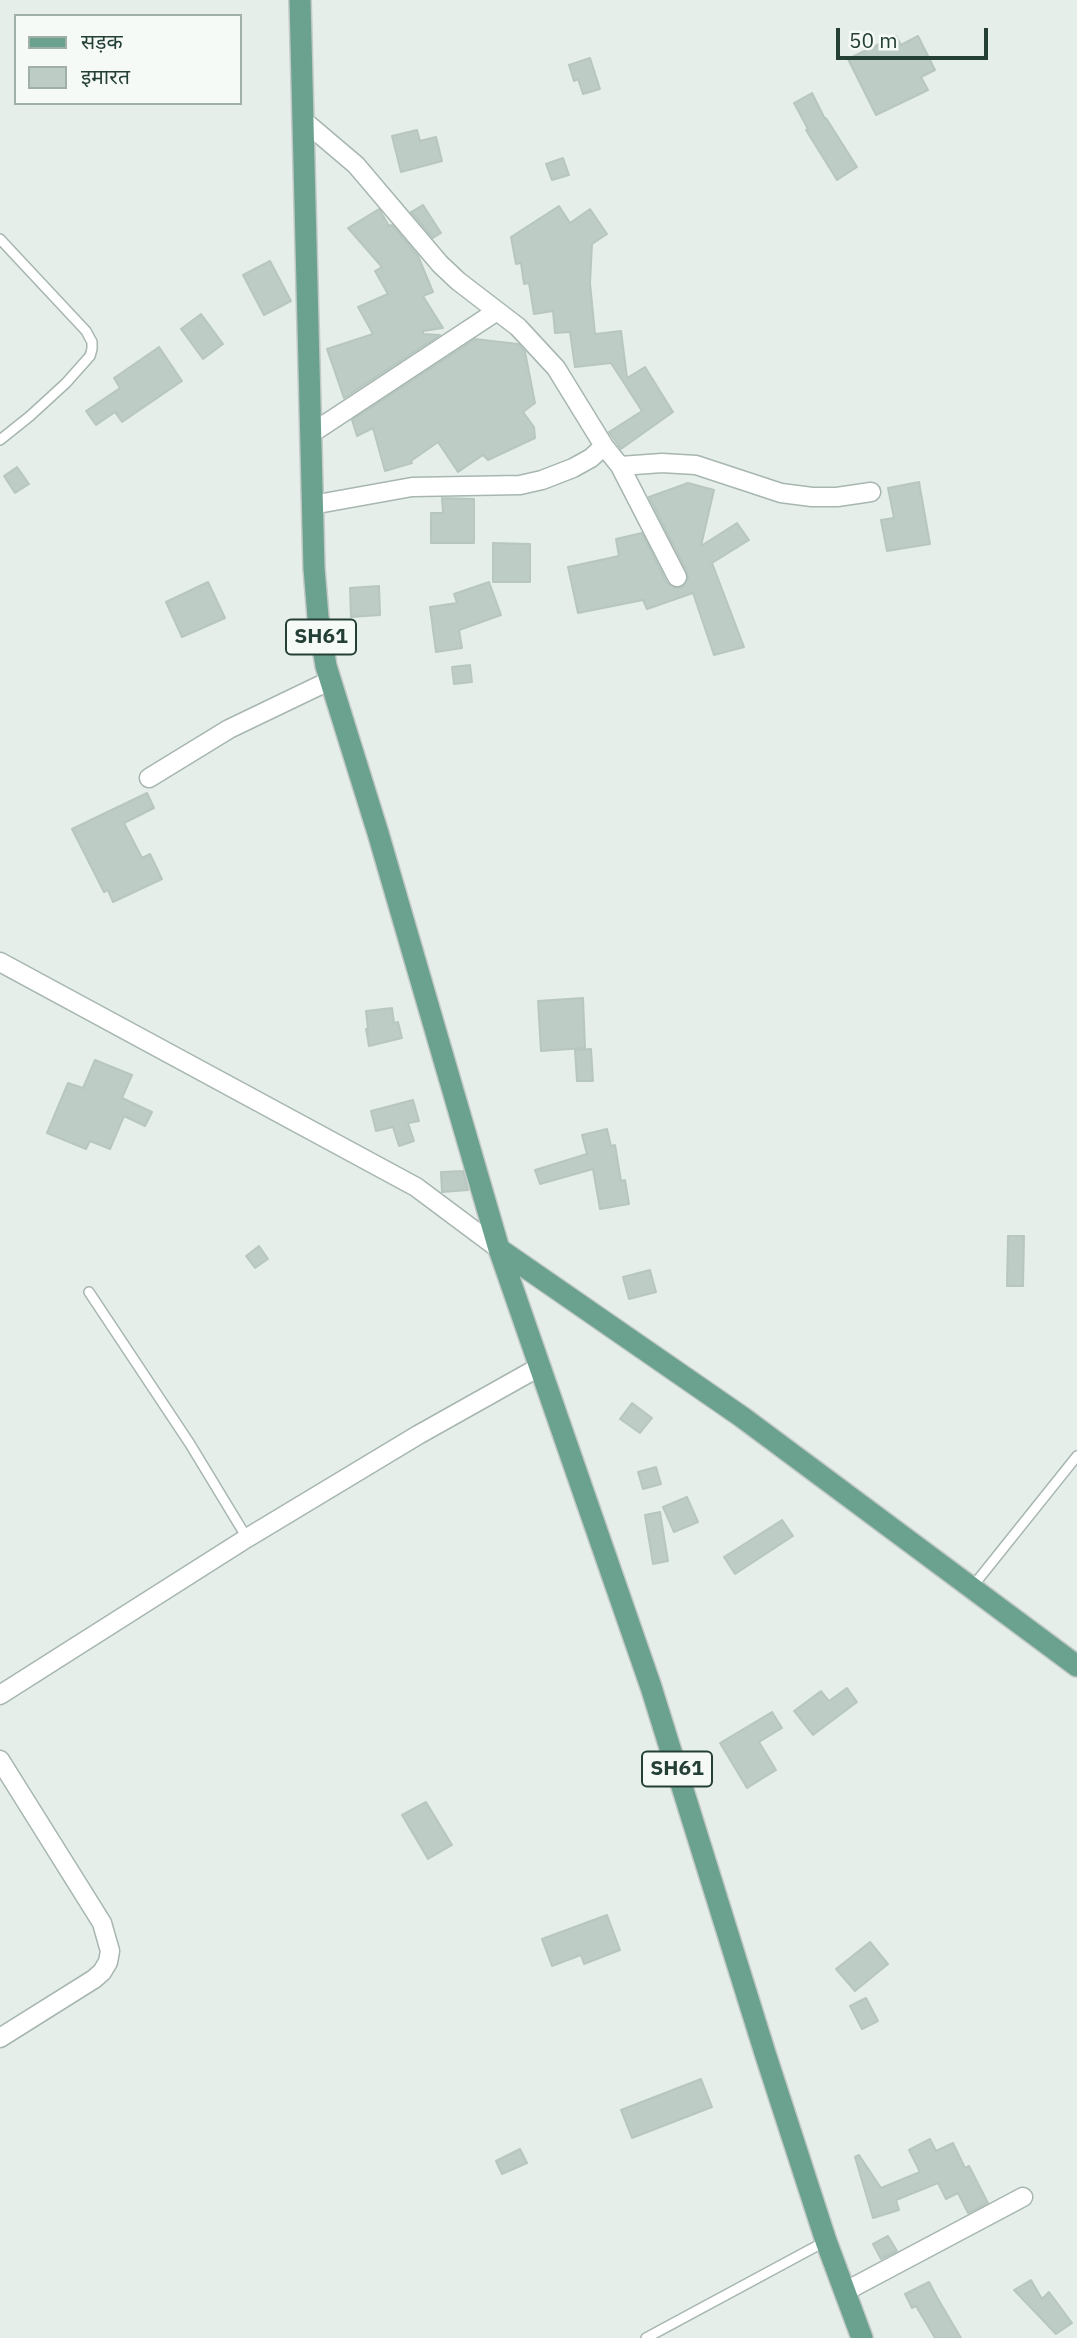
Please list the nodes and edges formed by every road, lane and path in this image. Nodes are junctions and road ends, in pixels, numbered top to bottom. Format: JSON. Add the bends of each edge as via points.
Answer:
{"nodes":[{"id":1,"x":300,"y":0,"type":"edge"},
{"id":2,"x":303,"y":120,"type":"junction"},
{"id":3,"x":0,"y":239,"type":"edge"},
{"id":4,"x":497,"y":311,"type":"junction"},
{"id":5,"x":312,"y":433,"type":"junction"},
{"id":6,"x":0,"y":440,"type":"edge"},
{"id":7,"x":604,"y":446,"type":"junction"},
{"id":8,"x":620,"y":466,"type":"junction"},
{"id":9,"x":871,"y":492,"type":"dead end"},
{"id":10,"x":312,"y":505,"type":"junction"},
{"id":11,"x":677,"y":577,"type":"dead end"},
{"id":12,"x":331,"y":680,"type":"junction"},
{"id":13,"x":149,"y":778,"type":"dead end"},
{"id":14,"x":0,"y":962,"type":"edge"},
{"id":15,"x":499,"y":1249,"type":"junction"},
{"id":16,"x":89,"y":1292,"type":"dead end"},
{"id":17,"x":541,"y":1366,"type":"junction"},
{"id":18,"x":1077,"y":1456,"type":"edge"},
{"id":19,"x":247,"y":1538,"type":"junction"},
{"id":20,"x":972,"y":1588,"type":"junction"},
{"id":21,"x":1077,"y":1666,"type":"edge"},
{"id":22,"x":0,"y":1695,"type":"edge"},
{"id":23,"x":0,"y":1760,"type":"edge"},
{"id":24,"x":0,"y":2038,"type":"edge"},
{"id":25,"x":1023,"y":2197,"type":"dead end"},
{"id":26,"x":826,"y":2241,"type":"junction"},
{"id":27,"x":846,"y":2291,"type":"junction"},
{"id":28,"x":646,"y":2338,"type":"edge"},
{"id":29,"x":862,"y":2338,"type":"edge"}],
"edges":[{"from":1,"to":2,"type":"main road","number":"SH61"},
{"from":2,"to":4,"type":"street","via":[[356,165],[440,264]]},
{"from":2,"to":5,"type":"main road","number":"SH61"},
{"from":3,"to":6,"type":"lane","via":[[92,342],[90,356],[66,383]]},
{"from":4,"to":5,"type":"street"},
{"from":4,"to":7,"type":"street","via":[[556,368]]},
{"from":5,"to":10,"type":"main road","number":"SH61"},
{"from":7,"to":8,"type":"street"},
{"from":7,"to":10,"type":"street","via":[[573,468],[531,482],[412,487]]},
{"from":8,"to":9,"type":"street","via":[[696,465],[770,490],[812,497]]},
{"from":8,"to":11,"type":"street"},
{"from":10,"to":12,"type":"main road","number":"SH61","via":[[318,617]]},
{"from":12,"to":13,"type":"street","via":[[229,729]]},
{"from":12,"to":15,"type":"main road","number":"SH61"},
{"from":14,"to":15,"type":"street","via":[[416,1187]]},
{"from":15,"to":17,"type":"main road","number":"SH61"},
{"from":15,"to":20,"type":"main road","via":[[742,1417]]},
{"from":16,"to":19,"type":"lane"},
{"from":17,"to":19,"type":"street"},
{"from":17,"to":26,"type":"main road","number":"SH61","via":[[651,1687]]},
{"from":18,"to":20,"type":"lane"},
{"from":19,"to":22,"type":"street"},
{"from":20,"to":21,"type":"main road"},
{"from":23,"to":24,"type":"street","via":[[102,1923],[110,1951],[108,1962],[94,1979]]},
{"from":25,"to":27,"type":"street"},
{"from":26,"to":27,"type":"main road","number":"SH61"},
{"from":26,"to":28,"type":"lane"},
{"from":27,"to":29,"type":"main road","number":"SH61"}]}
